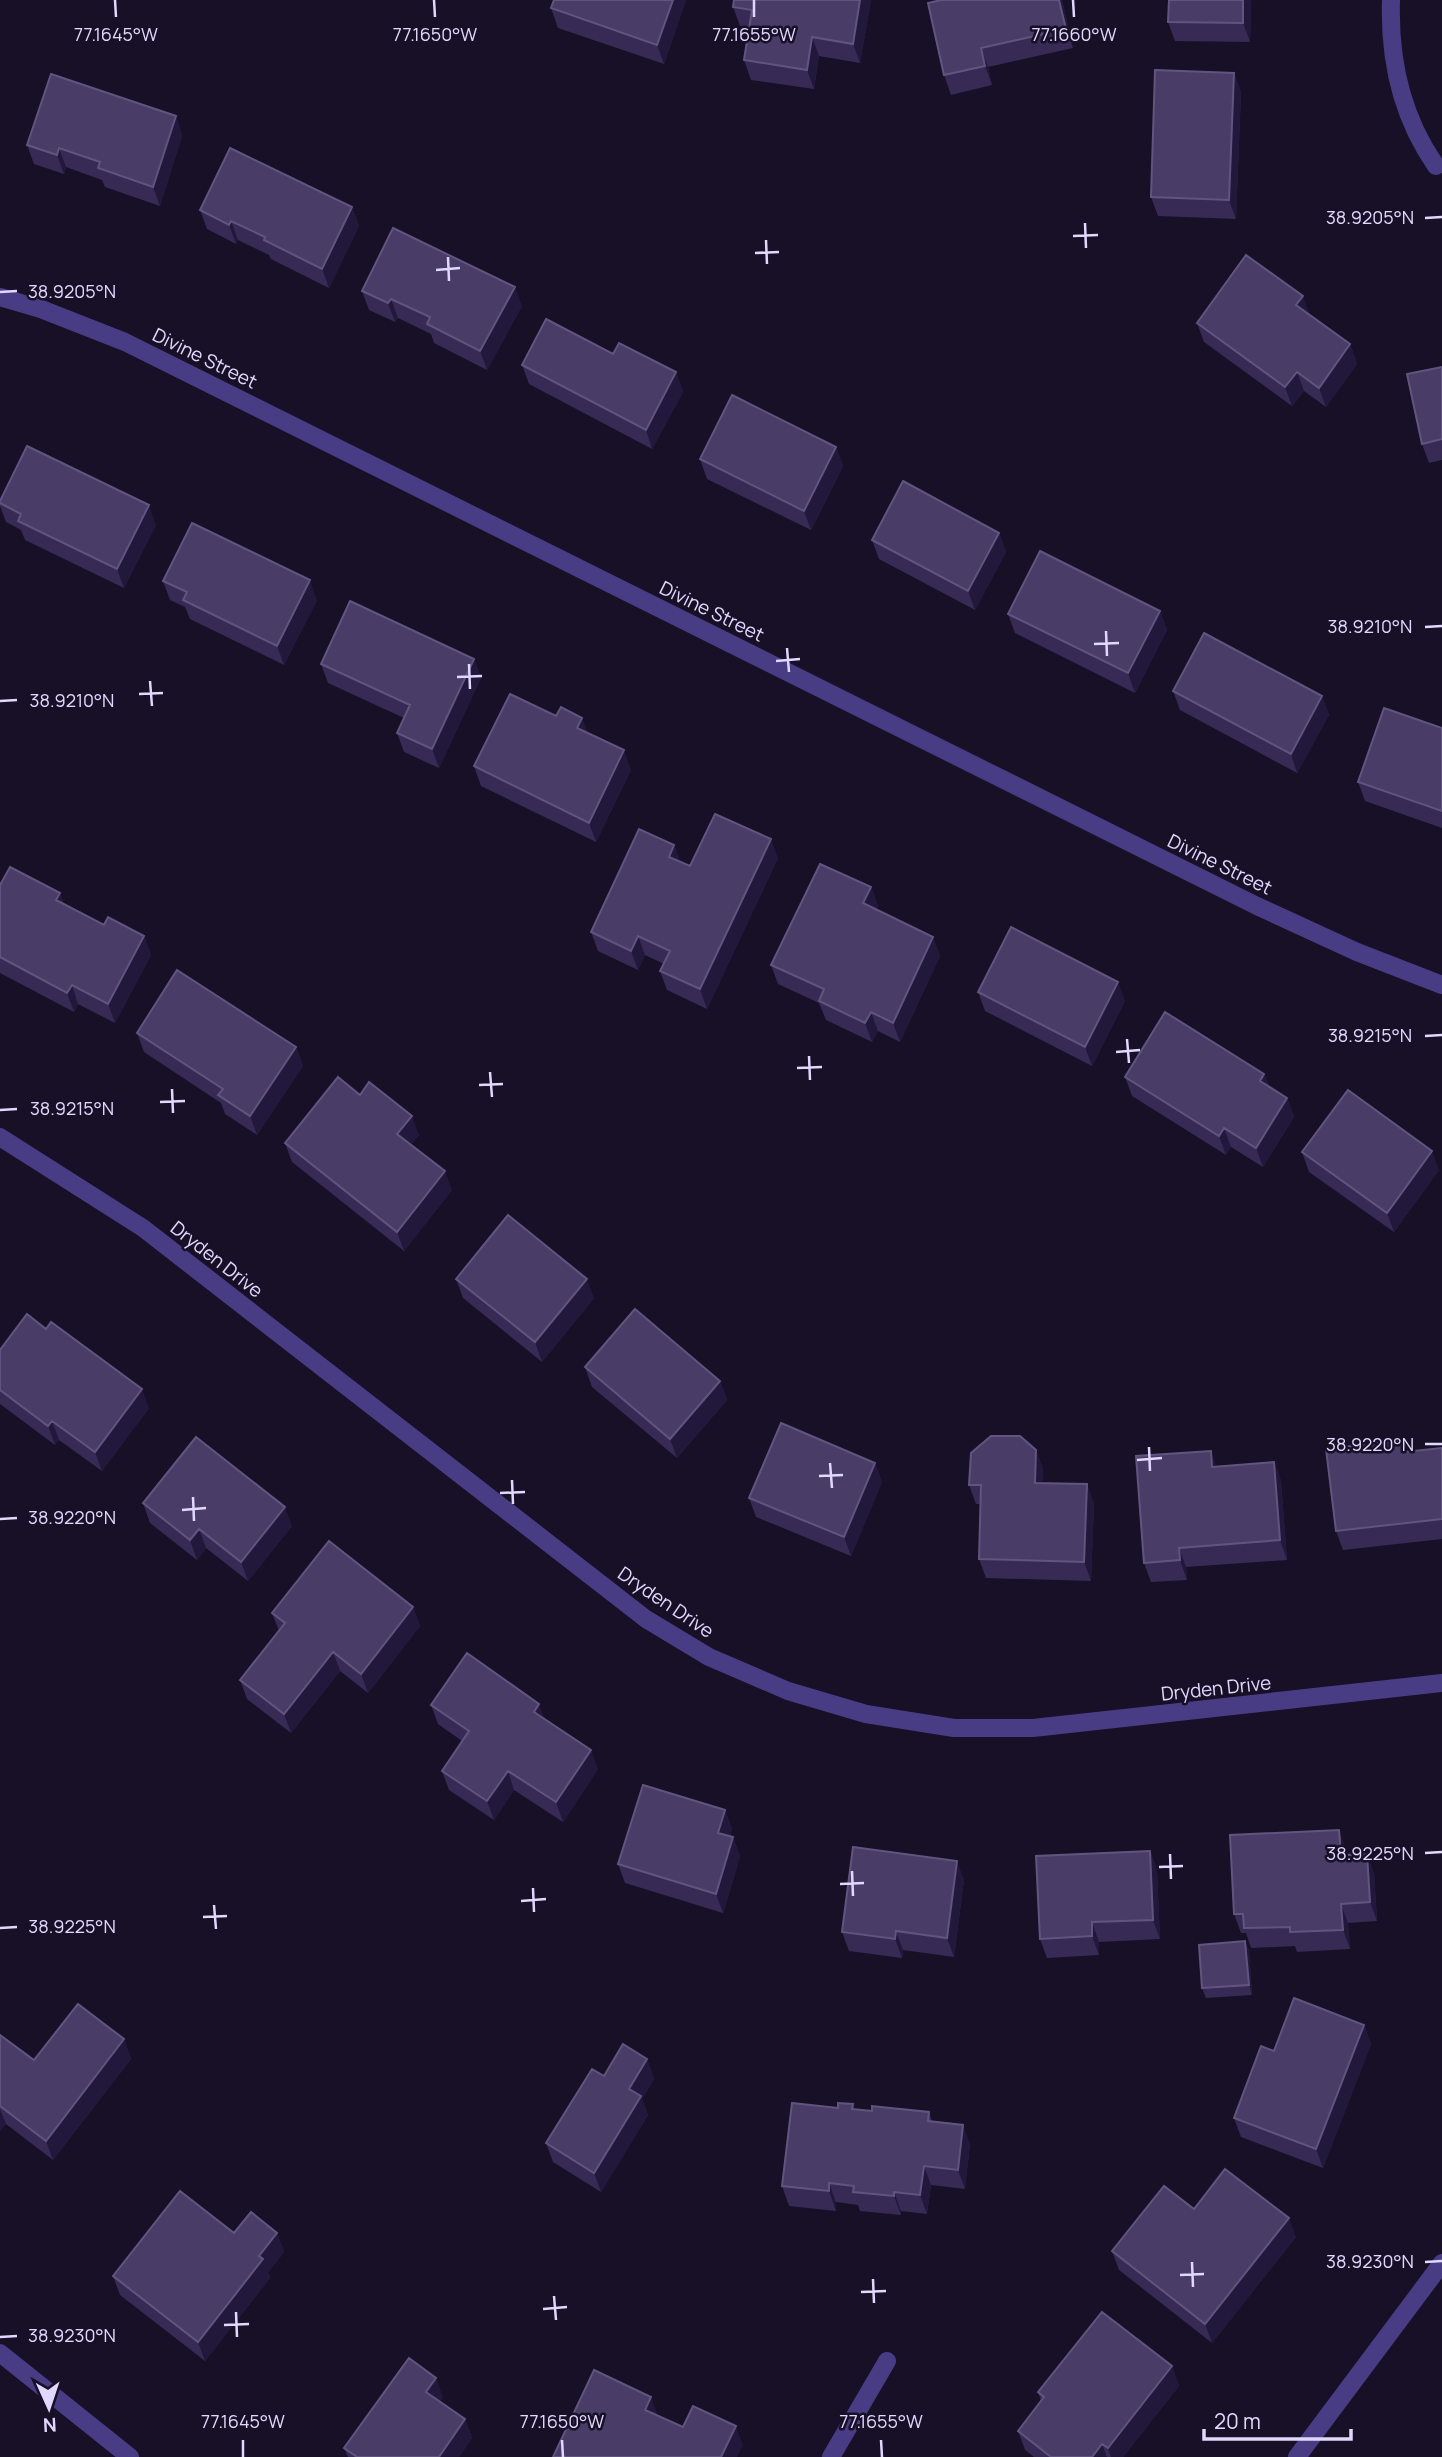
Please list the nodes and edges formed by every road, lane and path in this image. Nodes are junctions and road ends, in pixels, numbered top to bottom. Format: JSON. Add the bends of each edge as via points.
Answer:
{"nodes":[{"id":1,"x":1391,"y":0,"type":"edge"},
{"id":2,"x":1436,"y":166,"type":"dead end"},
{"id":3,"x":0,"y":297,"type":"edge"},
{"id":4,"x":1442,"y":985,"type":"edge"},
{"id":5,"x":0,"y":1137,"type":"edge"},
{"id":6,"x":1442,"y":1683,"type":"edge"},
{"id":7,"x":1442,"y":2263,"type":"edge"},
{"id":8,"x":0,"y":2353,"type":"edge"},
{"id":9,"x":887,"y":2361,"type":"dead end"},
{"id":10,"x":130,"y":2457,"type":"edge"},
{"id":11,"x":831,"y":2457,"type":"edge"},
{"id":12,"x":1297,"y":2457,"type":"edge"}],
"edges":[{"from":1,"to":2,"type":"street","via":[[1390,40],[1401,99]]},
{"from":3,"to":4,"type":"street","name":"Divine Street","via":[[125,342],[1256,906]]},
{"from":5,"to":6,"type":"street","name":"Dryden Drive","via":[[143,1228],[646,1619],[709,1657],[788,1691],[866,1714],[954,1728],[1033,1728]]},
{"from":7,"to":12,"type":"street"},
{"from":8,"to":10,"type":"street"},
{"from":9,"to":11,"type":"street"}]}
